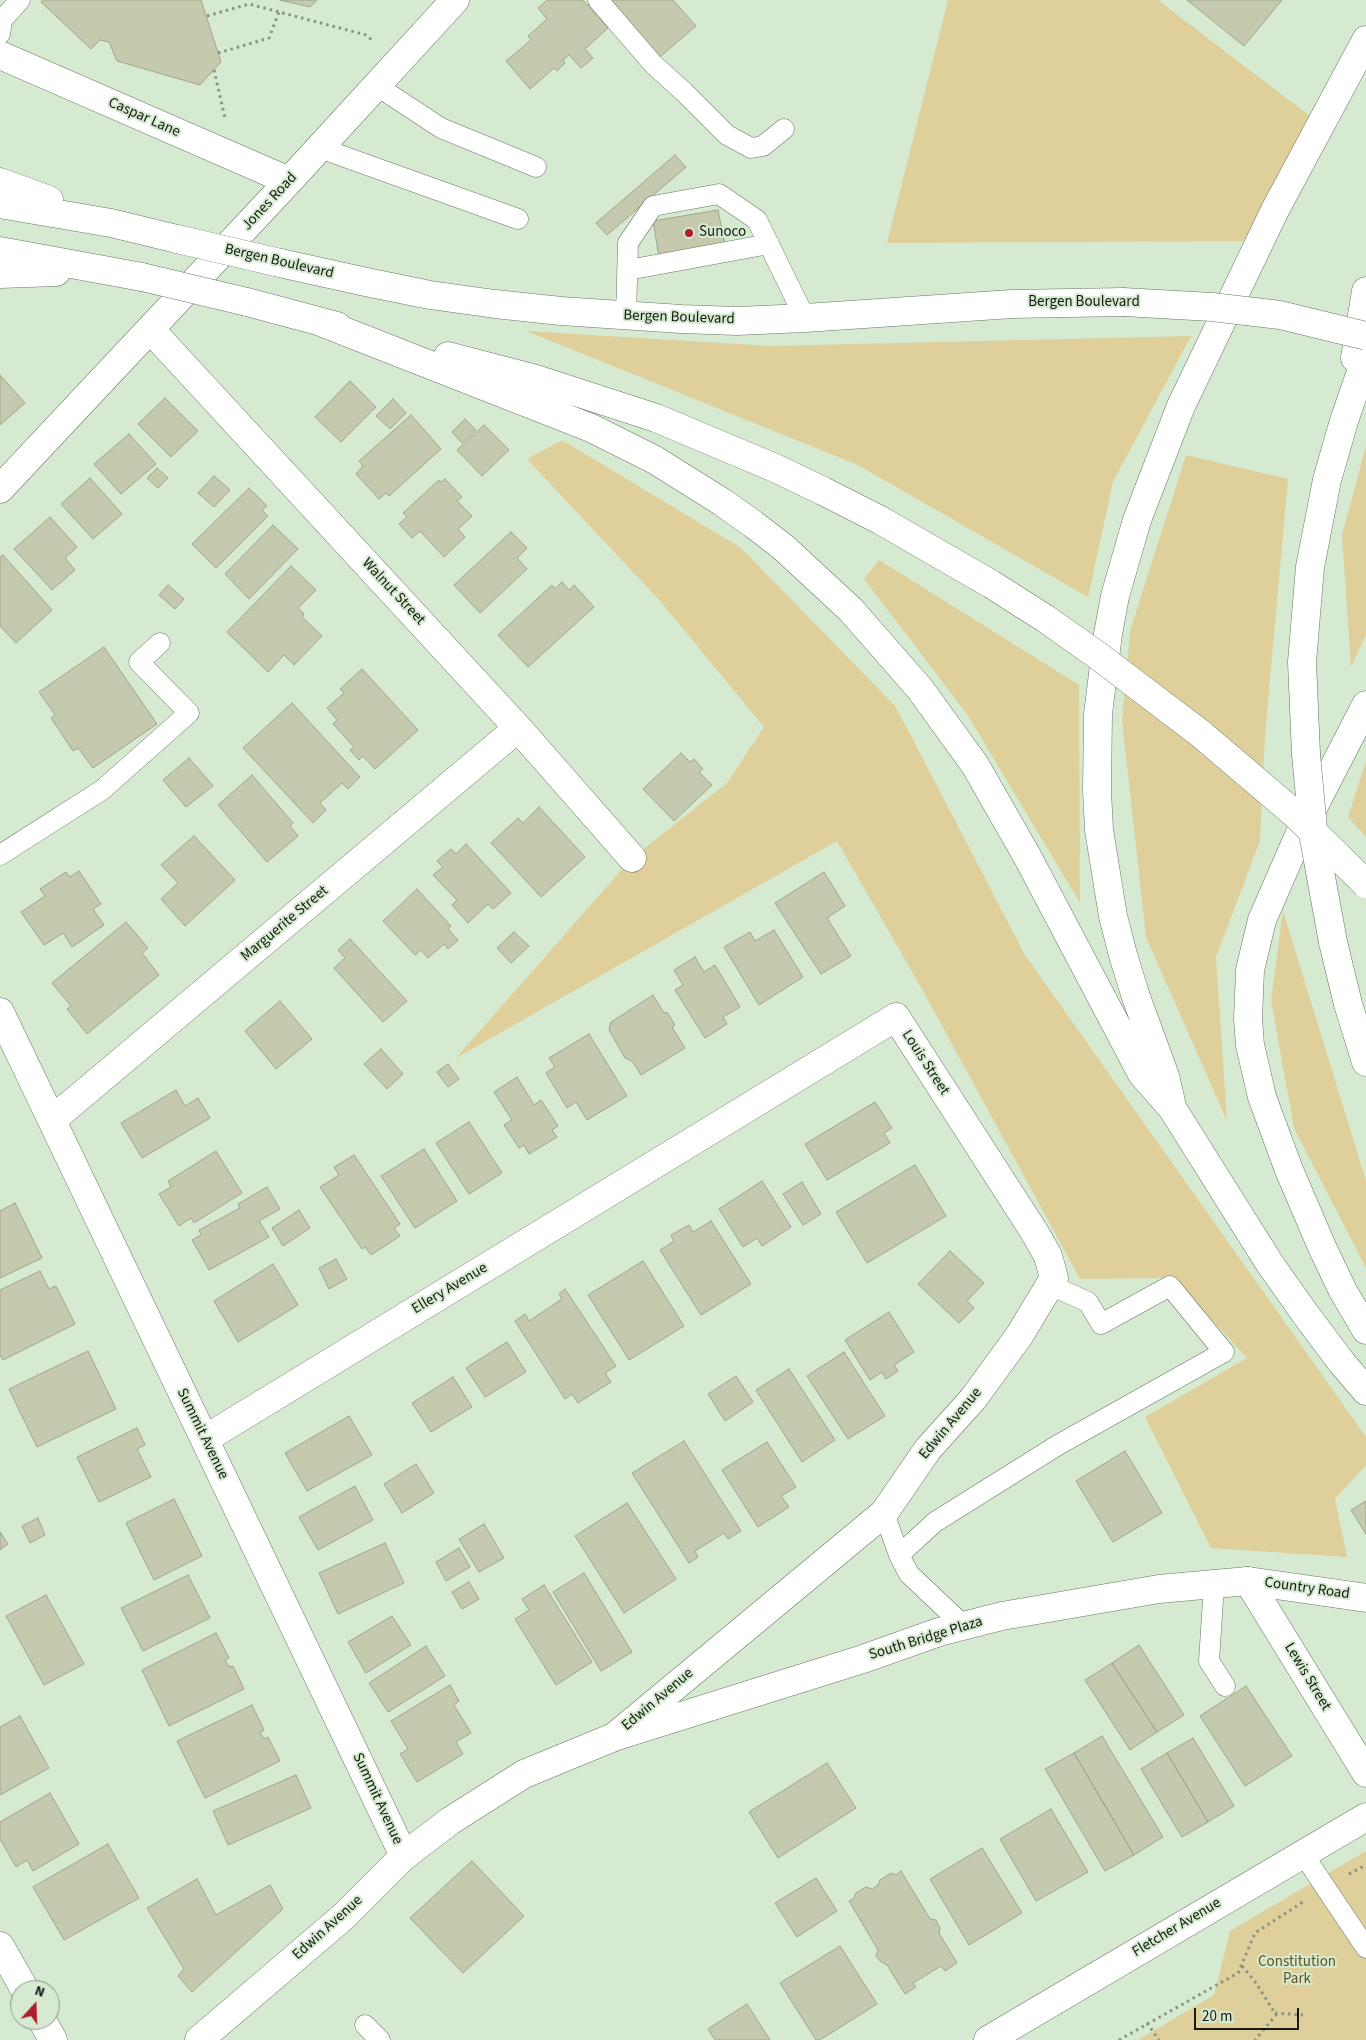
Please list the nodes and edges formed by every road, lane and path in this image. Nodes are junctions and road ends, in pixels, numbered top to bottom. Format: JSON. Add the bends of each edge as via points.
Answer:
{"nodes":[{"id":1,"x":20,"y":0,"type":"edge"},
{"id":2,"x":455,"y":0,"type":"edge"},
{"id":3,"x":598,"y":0,"type":"edge"},
{"id":4,"x":279,"y":12,"type":"junction"},
{"id":5,"x":207,"y":16,"type":"dead end"},
{"id":6,"x":0,"y":34,"type":"edge"},
{"id":7,"x":1366,"y":40,"type":"edge"},
{"id":8,"x":218,"y":53,"type":"dead end"},
{"id":9,"x":0,"y":55,"type":"edge"},
{"id":10,"x":398,"y":63,"type":"junction"},
{"id":11,"x":214,"y":70,"type":"dead end"},
{"id":12,"x":377,"y":86,"type":"junction"},
{"id":13,"x":784,"y":129,"type":"dead end"},
{"id":14,"x":320,"y":148,"type":"junction"},
{"id":15,"x":234,"y":158,"type":"junction"},
{"id":16,"x":536,"y":167,"type":"dead end"},
{"id":17,"x":289,"y":181,"type":"junction"},
{"id":18,"x":0,"y":182,"type":"edge"},
{"id":19,"x":0,"y":204,"type":"edge"},
{"id":20,"x":518,"y":219,"type":"dead end"},
{"id":21,"x":111,"y":223,"type":"junction"},
{"id":22,"x":769,"y":244,"type":"junction"},
{"id":23,"x":0,"y":251,"type":"edge"},
{"id":24,"x":628,"y":270,"type":"junction"},
{"id":25,"x":0,"y":274,"type":"edge"},
{"id":26,"x":142,"y":277,"type":"junction"},
{"id":27,"x":1366,"y":291,"type":"edge"},
{"id":28,"x":626,"y":316,"type":"junction"},
{"id":29,"x":805,"y":318,"type":"junction"},
{"id":30,"x":318,"y":321,"type":"junction"},
{"id":31,"x":150,"y":329,"type":"junction"},
{"id":32,"x":1366,"y":336,"type":"edge"},
{"id":33,"x":1366,"y":357,"type":"edge"},
{"id":34,"x":1344,"y":421,"type":"junction"},
{"id":35,"x":0,"y":489,"type":"edge"},
{"id":36,"x":160,"y":643,"type":"dead end"},
{"id":37,"x":1366,"y":705,"type":"edge"},
{"id":38,"x":518,"y":728,"type":"junction"},
{"id":39,"x":0,"y":855,"type":"edge"},
{"id":40,"x":632,"y":858,"type":"dead end"},
{"id":41,"x":1366,"y":884,"type":"edge"},
{"id":42,"x":0,"y":1012,"type":"edge"},
{"id":43,"x":1366,"y":1062,"type":"edge"},
{"id":44,"x":1172,"y":1108,"type":"junction"},
{"id":45,"x":52,"y":1120,"type":"junction"},
{"id":46,"x":695,"y":1139,"type":"joint"},
{"id":47,"x":1050,"y":1285,"type":"junction"},
{"id":48,"x":1366,"y":1330,"type":"edge"},
{"id":49,"x":1366,"y":1390,"type":"edge"},
{"id":50,"x":205,"y":1439,"type":"junction"},
{"id":51,"x":884,"y":1513,"type":"junction"},
{"id":52,"x":899,"y":1555,"type":"junction"},
{"id":53,"x":1248,"y":1581,"type":"junction"},
{"id":54,"x":1214,"y":1584,"type":"junction"},
{"id":55,"x":1366,"y":1598,"type":"edge"},
{"id":56,"x":964,"y":1626,"type":"junction"},
{"id":57,"x":1225,"y":1686,"type":"dead end"},
{"id":58,"x":614,"y":1737,"type":"junction"},
{"id":59,"x":1366,"y":1773,"type":"edge"},
{"id":60,"x":1366,"y":1817,"type":"edge"},
{"id":61,"x":1303,"y":1854,"type":"junction"},
{"id":62,"x":404,"y":1856,"type":"junction"},
{"id":63,"x":1366,"y":1865,"type":"edge"},
{"id":64,"x":1326,"y":1887,"type":"junction"},
{"id":65,"x":0,"y":1946,"type":"edge"},
{"id":66,"x":1366,"y":1948,"type":"edge"},
{"id":67,"x":1242,"y":1966,"type":"junction"},
{"id":68,"x":19,"y":1980,"type":"edge"},
{"id":69,"x":1275,"y":2012,"type":"junction"},
{"id":70,"x":1303,"y":2015,"type":"dead end"},
{"id":71,"x":1147,"y":2023,"type":"junction"},
{"id":72,"x":365,"y":2026,"type":"dead end"},
{"id":73,"x":199,"y":2040,"type":"edge"},
{"id":74,"x":380,"y":2040,"type":"edge"},
{"id":75,"x":988,"y":2040,"type":"edge"},
{"id":76,"x":1119,"y":2040,"type":"edge"},
{"id":77,"x":1159,"y":2040,"type":"edge"},
{"id":78,"x":1255,"y":2040,"type":"edge"}],
"edges":[{"from":1,"to":6,"type":"lane","via":[[2,20]]},
{"from":2,"to":10,"type":"main road","name":"Jones Road"},
{"from":3,"to":13,"type":"lane","via":[[653,64],[727,135],[751,148],[763,146]]},
{"from":4,"to":5,"type":"path","via":[[249,4]]},
{"from":4,"to":8,"type":"path","via":[[269,38]]},
{"from":4,"to":10,"type":"path","via":[[366,35]]},
{"from":7,"to":44,"type":"main road","via":[[1275,210],[1182,406],[1137,520],[1115,596],[1108,634],[1098,714],[1097,790],[1102,855],[1123,956],[1165,1076]]},
{"from":9,"to":15,"type":"main road","name":"Caspar Lane"},
{"from":10,"to":12,"type":"main road","name":"Jones Road"},
{"from":11,"to":15,"type":"path"},
{"from":12,"to":14,"type":"main road","name":"Jones Road"},
{"from":12,"to":16,"type":"lane","via":[[441,128]]},
{"from":14,"to":17,"type":"main road","name":"Jones Road"},
{"from":14,"to":20,"type":"lane"},
{"from":15,"to":17,"type":"main road","name":"Caspar Lane"},
{"from":17,"to":31,"type":"main road","name":"Jones Road"},
{"from":18,"to":21,"type":"main road"},
{"from":19,"to":21,"type":"main road","name":"Bergen Boulevard"},
{"from":21,"to":28,"type":"main road","name":"Bergen Boulevard","bridge":true,"via":[[430,295]]},
{"from":22,"to":24,"type":"lane"},
{"from":22,"to":24,"type":"lane","via":[[757,220],[719,194],[653,206],[628,243]]},
{"from":22,"to":29,"type":"lane"},
{"from":23,"to":26,"type":"main road"},
{"from":24,"to":28,"type":"lane"},
{"from":25,"to":26,"type":"main road","via":[[49,271]]},
{"from":26,"to":30,"type":"main road","bridge":true},
{"from":27,"to":34,"type":"main road"},
{"from":28,"to":29,"type":"main road","name":"Bergen Boulevard","via":[[737,321]]},
{"from":29,"to":32,"type":"main road","name":"Bergen Boulevard","bridge":true,"via":[[1012,304],[1123,302],[1280,315]]},
{"from":30,"to":41,"type":"main road","bridge":true,"via":[[527,377],[656,418],[880,520],[991,584],[1112,666],[1229,757],[1295,814]]},
{"from":30,"to":44,"type":"main road","via":[[621,442],[722,502],[783,547],[816,577],[851,610],[915,682],[975,765],[1142,1074]]},
{"from":31,"to":35,"type":"main road","name":"Jones Road"},
{"from":31,"to":38,"type":"main road","name":"Walnut Street"},
{"from":33,"to":34,"type":"main road"},
{"from":34,"to":43,"type":"main road","bridge":true,"via":[[1327,480],[1310,567],[1302,662],[1314,839],[1332,942]]},
{"from":36,"to":39,"type":"lane","via":[[139,662],[189,714],[102,790]]},
{"from":37,"to":48,"type":"main road","via":[[1300,833],[1273,894],[1255,945],[1248,996],[1250,1045],[1270,1119],[1322,1247]]},
{"from":38,"to":40,"type":"main road","name":"Walnut Street"},
{"from":38,"to":45,"type":"main road","name":"Marguerite Street"},
{"from":42,"to":45,"type":"main road","name":"Summit Avenue"},
{"from":44,"to":49,"type":"main road","via":[[1270,1264],[1336,1355]]},
{"from":45,"to":50,"type":"main road","name":"Summit Avenue"},
{"from":46,"to":47,"type":"main road","name":"Louis Street","via":[[896,1017],[1048,1256],[1054,1278]]},
{"from":46,"to":50,"type":"main road","name":"Ellery Avenue"},
{"from":47,"to":51,"type":"main road","name":"Edwin Avenue","via":[[1019,1336],[973,1399],[928,1449]]},
{"from":47,"to":52,"type":"lane","via":[[1088,1302],[1101,1324],[1170,1286],[1224,1352],[1050,1450],[936,1522]]},
{"from":50,"to":62,"type":"main road","name":"Summit Avenue"},
{"from":51,"to":52,"type":"lane"},
{"from":51,"to":58,"type":"main road","name":"Edwin Avenue"},
{"from":52,"to":56,"type":"lane","via":[[909,1574]]},
{"from":53,"to":54,"type":"main road","name":"South Bridge Plaza"},
{"from":53,"to":55,"type":"main road","name":"Country Road"},
{"from":53,"to":59,"type":"main road","name":"Lewis Street"},
{"from":54,"to":56,"type":"main road","name":"South Bridge Plaza","via":[[1082,1601]]},
{"from":54,"to":57,"type":"lane","via":[[1209,1661]]},
{"from":56,"to":58,"type":"main road","name":"South Bridge Plaza"},
{"from":58,"to":62,"type":"main road","name":"Edwin Avenue","via":[[524,1774],[450,1820]]},
{"from":60,"to":61,"type":"main road","name":"Fletcher Avenue"},
{"from":61,"to":64,"type":"lane"},
{"from":61,"to":75,"type":"main road","name":"Fletcher Avenue"},
{"from":62,"to":73,"type":"main road","name":"Edwin Avenue","via":[[343,1917]]},
{"from":63,"to":64,"type":"path"},
{"from":64,"to":66,"type":"lane"},
{"from":64,"to":67,"type":"path","via":[[1256,1933]]},
{"from":65,"to":68,"type":"main road"},
{"from":67,"to":69,"type":"path"},
{"from":67,"to":71,"type":"path","via":[[1238,1973]]},
{"from":69,"to":70,"type":"path"},
{"from":69,"to":78,"type":"path","via":[[1274,2018]]},
{"from":71,"to":76,"type":"path"},
{"from":71,"to":77,"type":"path"},
{"from":72,"to":74,"type":"lane"}]}
